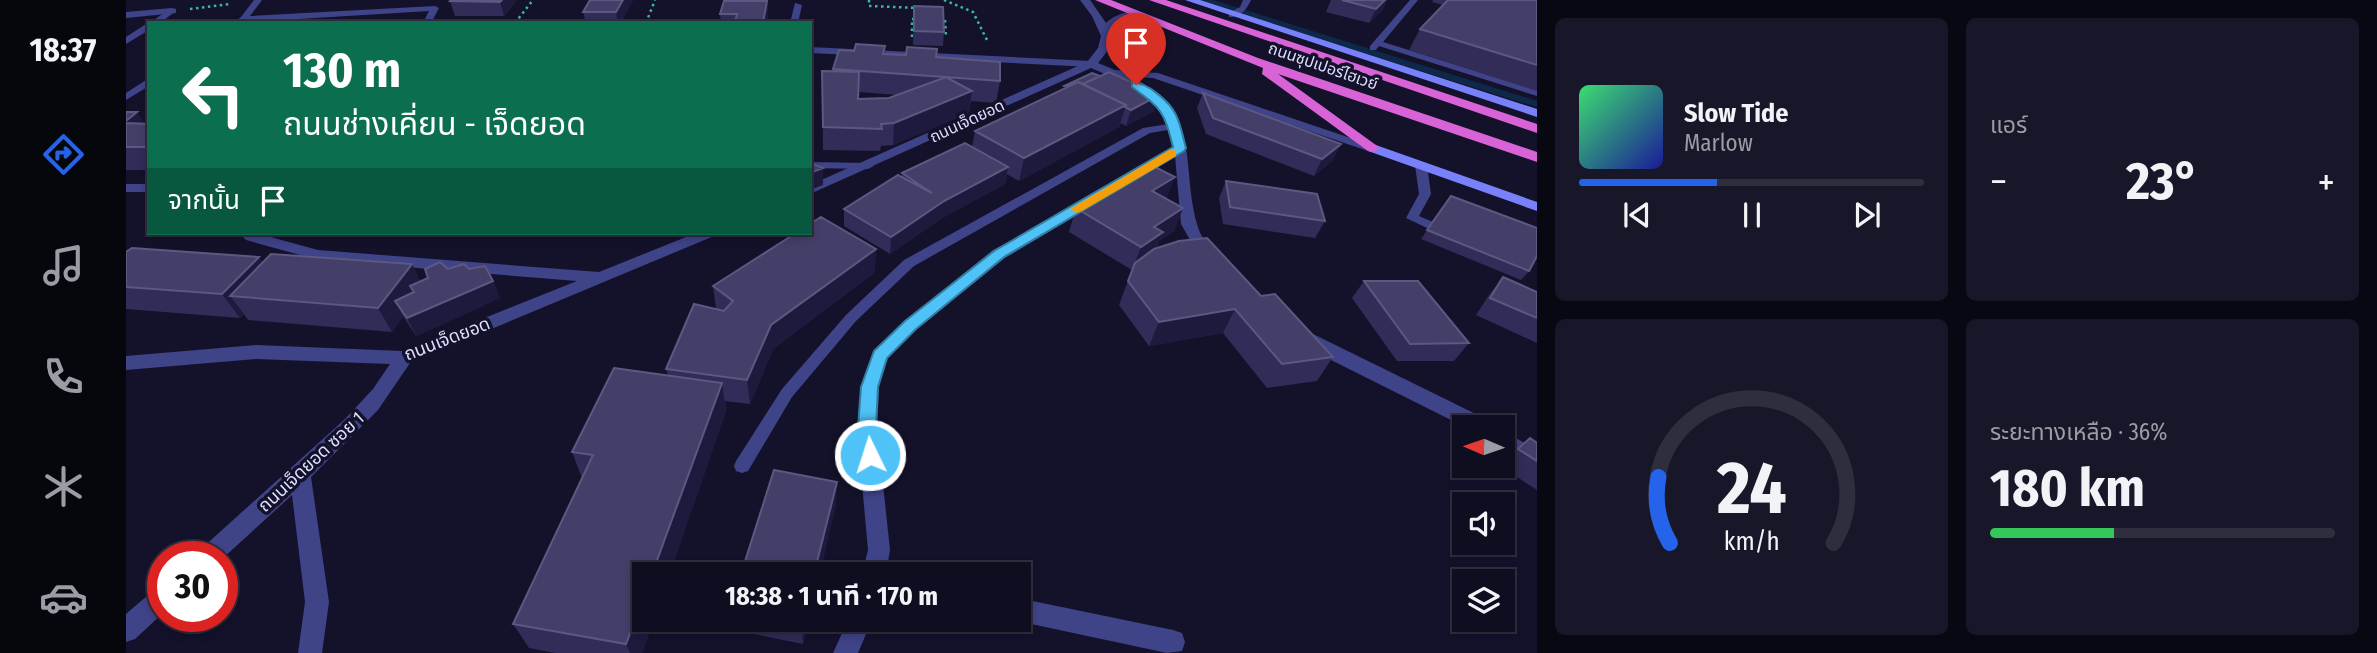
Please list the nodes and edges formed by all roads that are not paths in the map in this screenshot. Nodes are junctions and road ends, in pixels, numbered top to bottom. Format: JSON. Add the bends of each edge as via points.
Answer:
{"nodes":[{"id":1,"x":258,"y":0,"type":"edge"},
{"id":2,"x":1086,"y":0,"type":"edge"},
{"id":3,"x":1101,"y":0,"type":"edge"},
{"id":4,"x":1154,"y":0,"type":"edge"},
{"id":5,"x":1190,"y":0,"type":"edge"},
{"id":6,"x":1414,"y":0,"type":"edge"},
{"id":7,"x":435,"y":4,"type":"edge"},
{"id":8,"x":798,"y":5,"type":"dead end"},
{"id":9,"x":1239,"y":9,"type":"edge"},
{"id":10,"x":172,"y":11,"type":"joint"},
{"id":11,"x":126,"y":15,"type":"edge"},
{"id":12,"x":1139,"y":15,"type":"junction"},
{"id":13,"x":156,"y":21,"type":"edge"},
{"id":14,"x":241,"y":21,"type":"edge"},
{"id":15,"x":428,"y":21,"type":"edge"},
{"id":16,"x":794,"y":21,"type":"edge"},
{"id":17,"x":147,"y":27,"type":"edge"},
{"id":18,"x":1105,"y":34,"type":"junction"},
{"id":19,"x":126,"y":41,"type":"edge"},
{"id":20,"x":812,"y":50,"type":"edge"},
{"id":21,"x":1254,"y":61,"type":"junction"},
{"id":22,"x":1091,"y":64,"type":"junction"},
{"id":23,"x":1113,"y":73,"type":"junction"},
{"id":24,"x":147,"y":82,"type":"edge"},
{"id":25,"x":1537,"y":93,"type":"edge"},
{"id":26,"x":126,"y":97,"type":"edge"},
{"id":27,"x":1537,"y":113,"type":"edge"},
{"id":28,"x":1175,"y":126,"type":"junction"},
{"id":29,"x":1537,"y":129,"type":"edge"},
{"id":30,"x":1180,"y":148,"type":"junction"},
{"id":31,"x":1373,"y":148,"type":"junction"},
{"id":32,"x":1537,"y":157,"type":"edge"},
{"id":33,"x":812,"y":165,"type":"edge"},
{"id":34,"x":1421,"y":165,"type":"junction"},
{"id":35,"x":868,"y":166,"type":"junction"},
{"id":36,"x":126,"y":188,"type":"edge"},
{"id":37,"x":147,"y":188,"type":"edge"},
{"id":38,"x":812,"y":189,"type":"edge"},
{"id":39,"x":1537,"y":207,"type":"edge"},
{"id":40,"x":249,"y":235,"type":"edge"},
{"id":41,"x":704,"y":235,"type":"edge"},
{"id":42,"x":1462,"y":238,"type":"edge"},
{"id":43,"x":1225,"y":272,"type":"edge"},
{"id":44,"x":602,"y":277,"type":"junction"},
{"id":45,"x":1292,"y":327,"type":"edge"},
{"id":46,"x":403,"y":358,"type":"junction"},
{"id":47,"x":126,"y":363,"type":"edge"},
{"id":48,"x":1459,"y":415,"type":"edge"},
{"id":49,"x":1516,"y":447,"type":"edge"},
{"id":50,"x":1537,"y":460,"type":"edge"},
{"id":51,"x":742,"y":466,"type":"dead end"},
{"id":52,"x":300,"y":475,"type":"junction"},
{"id":53,"x":226,"y":541,"type":"edge"},
{"id":54,"x":876,"y":562,"type":"edge"},
{"id":55,"x":147,"y":611,"type":"edge"},
{"id":56,"x":1031,"y":612,"type":"edge"},
{"id":57,"x":126,"y":630,"type":"edge"},
{"id":58,"x":855,"y":632,"type":"edge"},
{"id":59,"x":1173,"y":642,"type":"dead end"},
{"id":60,"x":310,"y":653,"type":"edge"},
{"id":61,"x":845,"y":653,"type":"edge"}],
"edges":[{"from":1,"to":14,"type":"lane"},
{"from":2,"to":18,"type":"street"},
{"from":3,"to":12,"type":"highway","name":"ถนนซุปเปอร์ไฮเวย์"},
{"from":4,"to":29,"type":"highway","name":"ถนนซุปเปอร์ไฮเวย์"},
{"from":5,"to":9,"type":"main road"},
{"from":6,"to":25,"type":"lane","via":[[1375,46]]},
{"from":7,"to":14,"type":"lane"},
{"from":7,"to":15,"type":"lane"},
{"from":8,"to":16,"type":"lane"},
{"from":9,"to":27,"type":"main road"},
{"from":10,"to":11,"type":"street"},
{"from":10,"to":13,"type":"lane"},
{"from":12,"to":18,"type":"street","via":[[1116,18]]},
{"from":12,"to":21,"type":"highway","name":"ถนนซุปเปอร์ไฮเวย์"},
{"from":17,"to":19,"type":"lane"},
{"from":18,"to":22,"type":"street","via":[[1103,49]]},
{"from":20,"to":22,"type":"lane"},
{"from":21,"to":31,"type":"highway"},
{"from":21,"to":32,"type":"highway","name":"ถนนซุปเปอร์ไฮเวย์"},
{"from":22,"to":23,"type":"street"},
{"from":22,"to":35,"type":"street","name":"ถนนเจ็ดยอด"},
{"from":23,"to":28,"type":"street","via":[[1155,98]]},
{"from":23,"to":31,"type":"street","via":[[1154,75]]},
{"from":24,"to":26,"type":"lane"},
{"from":28,"to":30,"type":"street"},
{"from":28,"to":51,"type":"lane","via":[[1147,130],[909,263],[851,318],[787,393]]},
{"from":30,"to":43,"type":"street","via":[[1189,226],[1207,256]]},
{"from":30,"to":54,"type":"street","via":[[999,254],[880,355],[870,387],[867,428]]},
{"from":31,"to":34,"type":"main road"},
{"from":33,"to":35,"type":"lane"},
{"from":34,"to":39,"type":"main road"},
{"from":34,"to":42,"type":"lane","via":[[1425,194],[1412,218]]},
{"from":35,"to":38,"type":"street","name":"ถนนเจ็ดยอด"},
{"from":36,"to":37,"type":"street"},
{"from":40,"to":44,"type":"street","via":[[318,255]]},
{"from":41,"to":44,"type":"street","name":"ถนนเจ็ดยอด"},
{"from":44,"to":46,"type":"street","name":"ถนนเจ็ดยอด"},
{"from":45,"to":48,"type":"street","via":[[1323,348]]},
{"from":46,"to":47,"type":"street","name":"ถนนเจ็ดยอด","via":[[256,352]]},
{"from":46,"to":52,"type":"street","name":"ถนนเจ็ดยอด ซอย 1","via":[[371,406]]},
{"from":49,"to":50,"type":"street"},
{"from":52,"to":53,"type":"street","name":"ถนนเจ็ดยอด ซอย 1"},
{"from":52,"to":60,"type":"street","via":[[317,601]]},
{"from":55,"to":57,"type":"street"},
{"from":56,"to":59,"type":"street"},
{"from":58,"to":61,"type":"street"}]}
